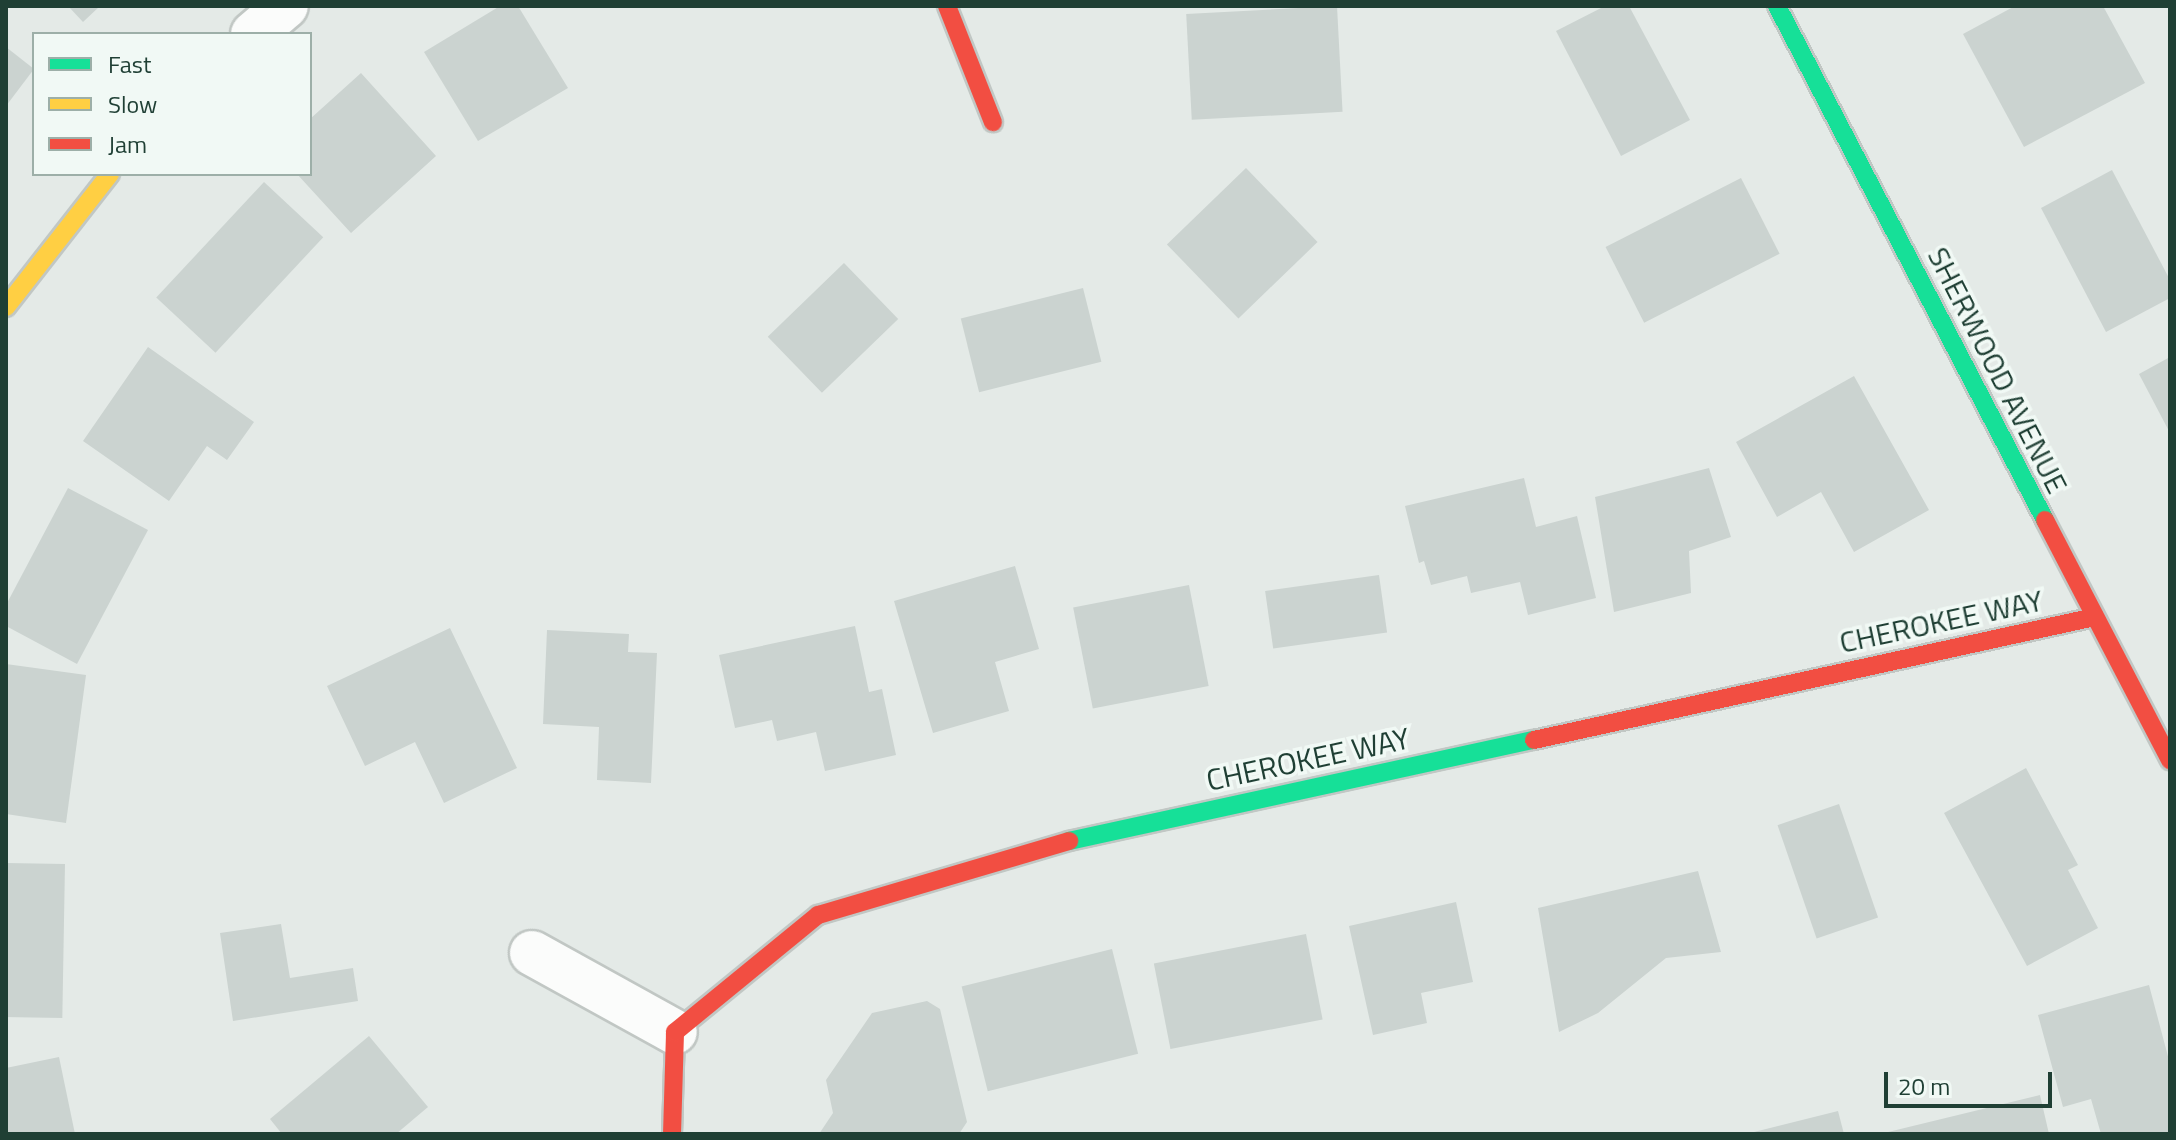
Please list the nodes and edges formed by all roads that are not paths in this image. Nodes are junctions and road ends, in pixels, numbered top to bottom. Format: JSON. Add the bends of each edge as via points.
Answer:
{"nodes":[{"id":1,"x":286,"y":6,"type":"edge"},
{"id":2,"x":947,"y":6,"type":"edge"},
{"id":3,"x":1777,"y":6,"type":"edge"},
{"id":4,"x":255,"y":32,"type":"edge"},
{"id":5,"x":993,"y":122,"type":"dead end"},
{"id":6,"x":108,"y":176,"type":"edge"},
{"id":7,"x":6,"y":307,"type":"edge"},
{"id":8,"x":2095,"y":617,"type":"junction"},
{"id":9,"x":2170,"y":760,"type":"edge"},
{"id":10,"x":532,"y":953,"type":"dead end"},
{"id":11,"x":675,"y":1032,"type":"junction"},
{"id":12,"x":672,"y":1134,"type":"edge"}],
"edges":[{"from":1,"to":4,"type":"street"},
{"from":2,"to":5,"type":"street"},
{"from":3,"to":8,"type":"street","name":"SHERWOOD AVENUE"},
{"from":6,"to":7,"type":"street"},
{"from":8,"to":9,"type":"street","name":"SHERWOOD AVENUE"},
{"from":8,"to":11,"type":"street","name":"CHEROKEE WAY","via":[[1021,852],[818,915]]},
{"from":10,"to":11,"type":"street"},
{"from":11,"to":12,"type":"street"}]}
